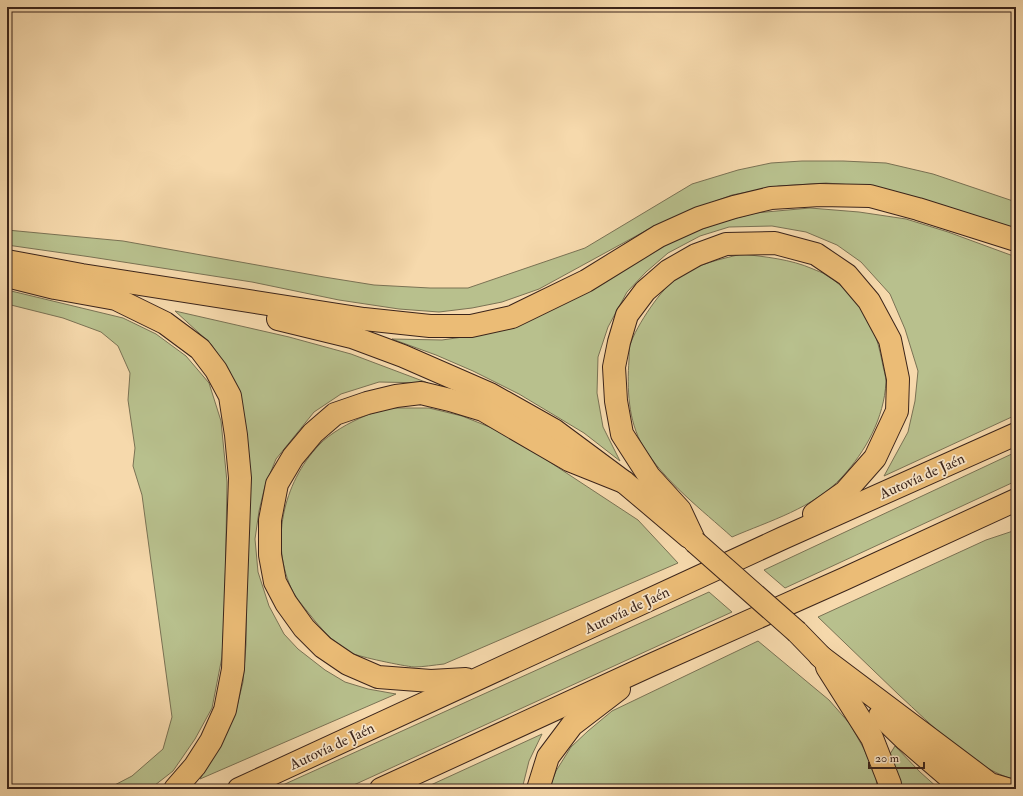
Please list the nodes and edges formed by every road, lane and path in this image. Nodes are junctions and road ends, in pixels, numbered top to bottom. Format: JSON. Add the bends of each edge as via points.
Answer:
{"nodes":[{"id":1,"x":1016,"y":240,"type":"edge"},
{"id":2,"x":7,"y":261,"type":"edge"},
{"id":3,"x":82,"y":275,"type":"junction"},
{"id":4,"x":7,"y":276,"type":"edge"},
{"id":5,"x":1016,"y":434,"type":"edge"},
{"id":6,"x":624,"y":482,"type":"junction"},
{"id":7,"x":1016,"y":500,"type":"edge"},
{"id":8,"x":994,"y":510,"type":"junction"},
{"id":9,"x":1016,"y":510,"type":"edge"},
{"id":10,"x":783,"y":538,"type":"junction"},
{"id":11,"x":695,"y":542,"type":"junction"},
{"id":12,"x":820,"y":656,"type":"junction"},
{"id":13,"x":651,"y":665,"type":"junction"},
{"id":14,"x":480,"y":678,"type":"junction"},
{"id":15,"x":175,"y":789,"type":"edge"},
{"id":16,"x":239,"y":789,"type":"edge"},
{"id":17,"x":381,"y":789,"type":"edge"},
{"id":18,"x":538,"y":789,"type":"edge"},
{"id":19,"x":890,"y":789,"type":"edge"},
{"id":20,"x":963,"y":789,"type":"edge"},
{"id":21,"x":1007,"y":789,"type":"edge"}],
"edges":[{"from":1,"to":3,"type":"highway","via":[[870,196],[820,194],[771,198],[699,218],[659,236],[586,281],[512,317],[470,326],[430,326],[364,319]]},
{"from":2,"to":3,"type":"highway"},
{"from":3,"to":6,"type":"highway","via":[[352,336],[490,394],[554,430]]},
{"from":4,"to":15,"type":"highway","via":[[116,299],[165,322],[200,349],[216,370],[230,396],[240,478],[233,669],[225,710],[211,741],[195,766]]},
{"from":5,"to":10,"type":"highway","name":"Autovía de Jaén"},
{"from":6,"to":11,"type":"highway"},
{"from":6,"to":14,"type":"highway","via":[[569,460],[483,410],[421,393],[367,403],[335,414],[313,433],[293,457],[277,484],[270,520],[270,555],[275,582],[286,604],[304,628],[323,647],[348,664],[378,677],[431,681]]},
{"from":7,"to":8,"type":"highway"},
{"from":8,"to":9,"type":"highway"},
{"from":8,"to":13,"type":"highway"},
{"from":10,"to":11,"type":"highway","via":[[845,492],[875,458],[897,411],[898,379],[892,347],[869,301],[847,275],[816,254],[775,243],[726,244],[668,271],[645,291],[628,315],[614,367],[622,434],[649,476],[680,510]]},
{"from":10,"to":14,"type":"highway","name":"Autovía de Jaén"},
{"from":11,"to":12,"type":"highway","bridge":true,"via":[[797,632]]},
{"from":12,"to":19,"type":"highway","via":[[872,738]]},
{"from":12,"to":20,"type":"highway","via":[[906,740]]},
{"from":12,"to":21,"type":"highway","via":[[990,784]]},
{"from":13,"to":17,"type":"highway"},
{"from":13,"to":18,"type":"highway","via":[[572,725],[548,757]]},
{"from":14,"to":16,"type":"highway","name":"Autovía de Jaén"}]}
